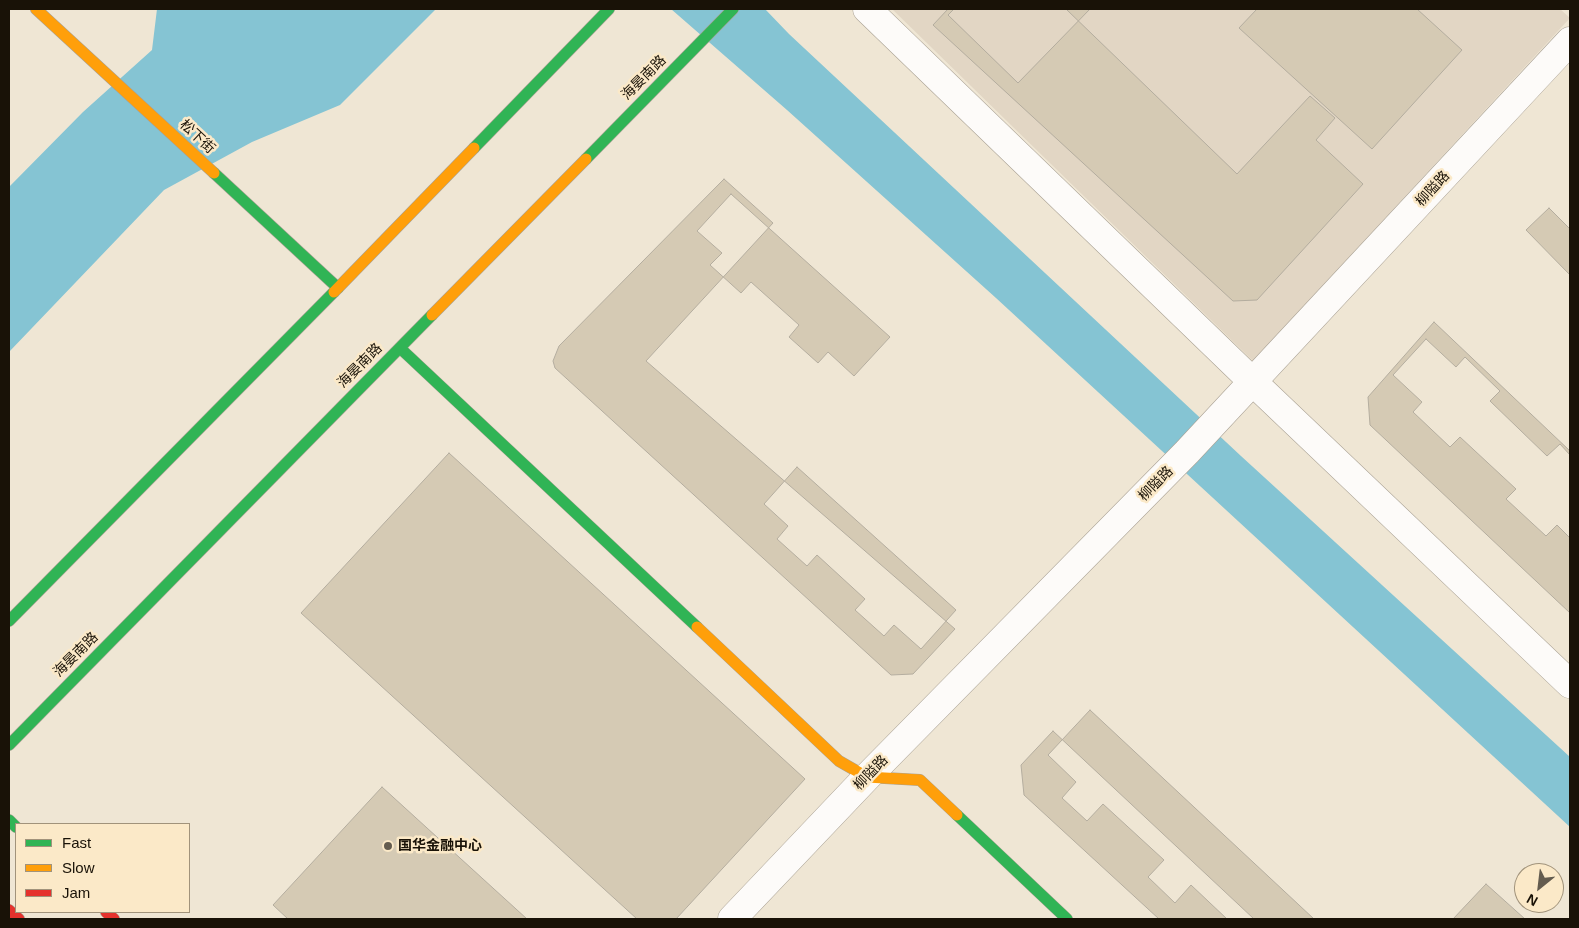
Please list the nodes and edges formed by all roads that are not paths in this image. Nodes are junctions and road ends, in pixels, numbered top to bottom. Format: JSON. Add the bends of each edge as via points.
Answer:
{"nodes":[{"id":1,"x":36,"y":9,"type":"edge"},
{"id":2,"x":609,"y":9,"type":"edge"},
{"id":3,"x":733,"y":9,"type":"edge"},
{"id":4,"x":867,"y":9,"type":"edge"},
{"id":5,"x":1570,"y":41,"type":"edge"},
{"id":6,"x":338,"y":288,"type":"junction"},
{"id":7,"x":400,"y":348,"type":"junction"},
{"id":8,"x":1253,"y":382,"type":"junction"},
{"id":9,"x":9,"y":621,"type":"edge"},
{"id":10,"x":1570,"y":684,"type":"edge"},
{"id":11,"x":9,"y":745,"type":"edge"},
{"id":12,"x":867,"y":777,"type":"junction"},
{"id":13,"x":9,"y":910,"type":"edge"},
{"id":14,"x":19,"y":919,"type":"edge"},
{"id":15,"x":732,"y":919,"type":"edge"},
{"id":16,"x":1067,"y":919,"type":"edge"}],
"edges":[{"from":1,"to":6,"type":"main road","name":"松下街"},
{"from":2,"to":6,"type":"main road"},
{"from":3,"to":7,"type":"main road","name":"海晏南路"},
{"from":4,"to":8,"type":"street"},
{"from":5,"to":8,"type":"street","name":"柳隘路"},
{"from":6,"to":9,"type":"main road"},
{"from":7,"to":11,"type":"main road","name":"海晏南路"},
{"from":7,"to":12,"type":"main road","via":[[839,761]]},
{"from":8,"to":10,"type":"street"},
{"from":8,"to":12,"type":"street","name":"柳隘路"},
{"from":12,"to":15,"type":"street","name":"柳隘路"},
{"from":12,"to":16,"type":"main road","via":[[920,780]]},
{"from":13,"to":14,"type":"main road"}]}
